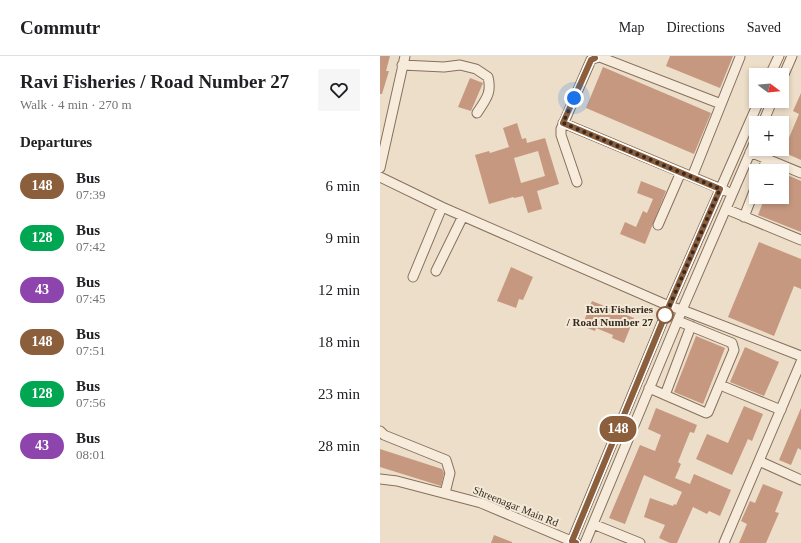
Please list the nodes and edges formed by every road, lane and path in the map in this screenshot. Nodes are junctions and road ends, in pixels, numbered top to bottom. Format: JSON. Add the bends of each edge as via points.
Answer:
{"nodes":[{"id":1,"x":740,"y":56,"type":"edge"},
{"id":2,"x":779,"y":56,"type":"edge"},
{"id":3,"x":792,"y":56,"type":"edge"},
{"id":4,"x":404,"y":61,"type":"edge"},
{"id":5,"x":773,"y":68,"type":"edge"},
{"id":6,"x":787,"y":68,"type":"edge"},
{"id":7,"x":721,"y":104,"type":"junction"},
{"id":8,"x":756,"y":108,"type":"edge"},
{"id":9,"x":477,"y":113,"type":"dead end"},
{"id":10,"x":563,"y":123,"type":"junction"},
{"id":11,"x":749,"y":154,"type":"edge"},
{"id":12,"x":760,"y":156,"type":"edge"},
{"id":13,"x":381,"y":158,"type":"edge"},
{"id":14,"x":767,"y":159,"type":"junction"},
{"id":15,"x":765,"y":164,"type":"edge"},
{"id":16,"x":380,"y":168,"type":"edge"},
{"id":17,"x":682,"y":172,"type":"junction"},
{"id":18,"x":801,"y":173,"type":"edge"},
{"id":19,"x":380,"y":177,"type":"edge"},
{"id":20,"x":692,"y":177,"type":"junction"},
{"id":21,"x":578,"y":182,"type":"dead end"},
{"id":22,"x":720,"y":189,"type":"junction"},
{"id":23,"x":732,"y":194,"type":"junction"},
{"id":24,"x":749,"y":204,"type":"edge"},
{"id":25,"x":442,"y":207,"type":"junction"},
{"id":26,"x":726,"y":209,"type":"junction"},
{"id":27,"x":463,"y":216,"type":"junction"},
{"id":28,"x":744,"y":217,"type":"junction"},
{"id":29,"x":658,"y":226,"type":"dead end"},
{"id":30,"x":801,"y":240,"type":"edge"},
{"id":31,"x":436,"y":271,"type":"dead end"},
{"id":32,"x":413,"y":277,"type":"dead end"},
{"id":33,"x":669,"y":306,"type":"junction"},
{"id":34,"x":682,"y":310,"type":"junction"},
{"id":35,"x":678,"y":321,"type":"junction"},
{"id":36,"x":692,"y":326,"type":"junction"},
{"id":37,"x":801,"y":356,"type":"edge"},
{"id":38,"x":801,"y":362,"type":"edge"},
{"id":39,"x":725,"y":387,"type":"dead end"},
{"id":40,"x":649,"y":388,"type":"junction"},
{"id":41,"x":665,"y":395,"type":"junction"},
{"id":42,"x":781,"y":410,"type":"junction"},
{"id":43,"x":380,"y":431,"type":"edge"},
{"id":44,"x":759,"y":461,"type":"junction"},
{"id":45,"x":380,"y":479,"type":"edge"},
{"id":46,"x":801,"y":480,"type":"edge"},
{"id":47,"x":445,"y":493,"type":"junction"},
{"id":48,"x":593,"y":524,"type":"junction"},
{"id":49,"x":573,"y":542,"type":"edge"},
{"id":50,"x":585,"y":543,"type":"edge"},
{"id":51,"x":640,"y":543,"type":"edge"},
{"id":52,"x":724,"y":543,"type":"edge"}],
"edges":[{"from":1,"to":7,"type":"street"},
{"from":2,"to":5,"type":"street"},
{"from":3,"to":6,"type":"street"},
{"from":4,"to":9,"type":"street","via":[[444,67],[460,65],[476,69],[488,77],[490,87]]},
{"from":4,"to":13,"type":"street"},
{"from":7,"to":10,"type":"street","via":[[600,57],[591,60]]},
{"from":7,"to":20,"type":"street"},
{"from":8,"to":22,"type":"street"},
{"from":10,"to":17,"type":"street"},
{"from":10,"to":21,"type":"street","via":[[561,135]]},
{"from":11,"to":23,"type":"street"},
{"from":12,"to":14,"type":"street"},
{"from":13,"to":16,"type":"street"},
{"from":14,"to":15,"type":"street"},
{"from":14,"to":18,"type":"street"},
{"from":17,"to":20,"type":"street"},
{"from":17,"to":29,"type":"street"},
{"from":19,"to":25,"type":"street"},
{"from":20,"to":22,"type":"street"},
{"from":22,"to":23,"type":"street"},
{"from":22,"to":33,"type":"street"},
{"from":23,"to":26,"type":"street"},
{"from":24,"to":28,"type":"street"},
{"from":25,"to":27,"type":"street"},
{"from":25,"to":32,"type":"street"},
{"from":26,"to":28,"type":"street"},
{"from":26,"to":34,"type":"street"},
{"from":27,"to":31,"type":"street"},
{"from":27,"to":33,"type":"street"},
{"from":28,"to":30,"type":"street"},
{"from":33,"to":34,"type":"street"},
{"from":33,"to":49,"type":"street"},
{"from":34,"to":35,"type":"street"},
{"from":34,"to":37,"type":"street"},
{"from":35,"to":36,"type":"street"},
{"from":35,"to":40,"type":"street"},
{"from":36,"to":41,"type":"street"},
{"from":36,"to":41,"type":"street","via":[[732,343],[734,350],[708,412]]},
{"from":38,"to":42,"type":"street"},
{"from":39,"to":42,"type":"street"},
{"from":40,"to":41,"type":"street"},
{"from":40,"to":48,"type":"street"},
{"from":42,"to":44,"type":"street"},
{"from":43,"to":47,"type":"street","via":[[384,435],[446,460],[450,472]]},
{"from":44,"to":46,"type":"street"},
{"from":44,"to":52,"type":"street"},
{"from":45,"to":47,"type":"street","name":"Shreenagar Main Rd"},
{"from":47,"to":49,"type":"street","name":"Shreenagar Main Rd","via":[[481,503]]},
{"from":48,"to":50,"type":"street"},
{"from":48,"to":51,"type":"street"}]}
